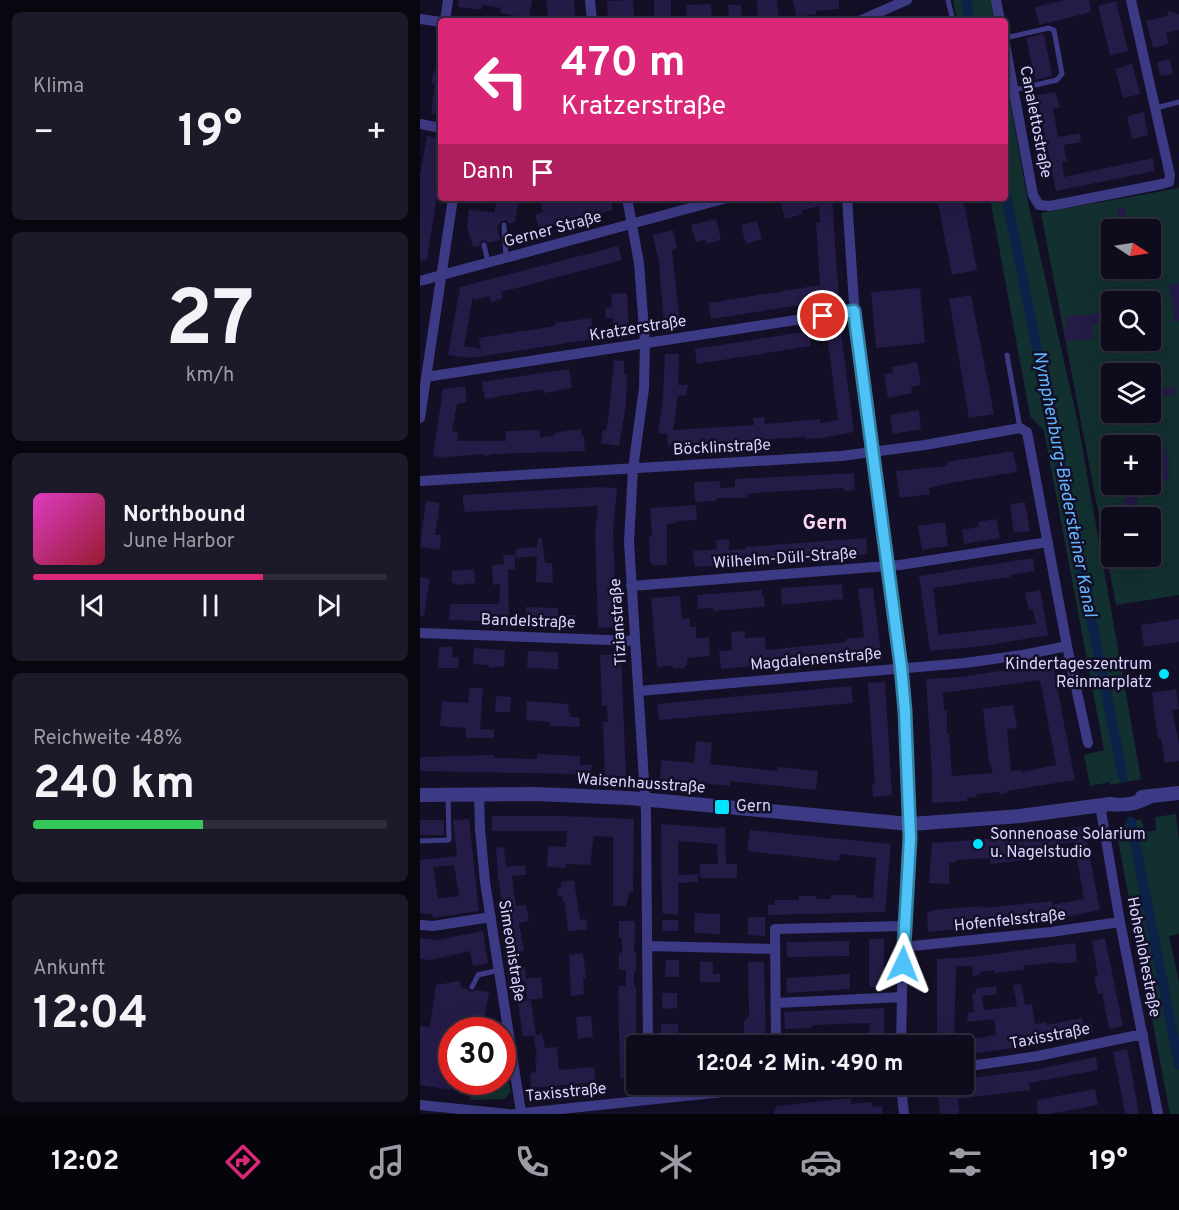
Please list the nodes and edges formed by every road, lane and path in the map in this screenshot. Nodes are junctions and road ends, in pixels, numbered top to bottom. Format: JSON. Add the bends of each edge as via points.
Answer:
{"nodes":[{"id":1,"x":448,"y":0,"type":"edge"},
{"id":2,"x":590,"y":0,"type":"edge"},
{"id":3,"x":907,"y":0,"type":"edge"},
{"id":4,"x":948,"y":0,"type":"edge"},
{"id":5,"x":997,"y":0,"type":"edge"},
{"id":6,"x":1131,"y":0,"type":"edge"},
{"id":7,"x":444,"y":18,"type":"edge"},
{"id":8,"x":592,"y":18,"type":"edge"},
{"id":9,"x":868,"y":18,"type":"edge"},
{"id":10,"x":951,"y":18,"type":"edge"},
{"id":11,"x":1000,"y":18,"type":"edge"},
{"id":12,"x":420,"y":19,"type":"edge"},
{"id":13,"x":438,"y":21,"type":"edge"},
{"id":14,"x":1008,"y":37,"type":"edge"},
{"id":15,"x":1008,"y":59,"type":"edge"},
{"id":16,"x":1014,"y":90,"type":"junction"},
{"id":17,"x":1179,"y":102,"type":"edge"},
{"id":18,"x":1156,"y":108,"type":"junction"},
{"id":19,"x":420,"y":124,"type":"edge"},
{"id":20,"x":438,"y":127,"type":"edge"},
{"id":21,"x":453,"y":201,"type":"edge"},
{"id":22,"x":628,"y":201,"type":"edge"},
{"id":23,"x":716,"y":201,"type":"edge"},
{"id":24,"x":847,"y":201,"type":"edge"},
{"id":25,"x":633,"y":224,"type":"junction"},
{"id":26,"x":504,"y":225,"type":"dead end"},
{"id":27,"x":484,"y":245,"type":"dead end"},
{"id":28,"x":506,"y":257,"type":"junction"},
{"id":29,"x":488,"y":262,"type":"junction"},
{"id":30,"x":442,"y":275,"type":"junction"},
{"id":31,"x":420,"y":281,"type":"edge"},
{"id":32,"x":854,"y":311,"type":"junction"},
{"id":33,"x":645,"y":342,"type":"junction"},
{"id":34,"x":1007,"y":355,"type":"dead end"},
{"id":35,"x":426,"y":377,"type":"junction"},
{"id":36,"x":420,"y":418,"type":"edge"},
{"id":37,"x":1022,"y":429,"type":"junction"},
{"id":38,"x":872,"y":453,"type":"junction"},
{"id":39,"x":633,"y":468,"type":"junction"},
{"id":40,"x":420,"y":481,"type":"edge"},
{"id":41,"x":1048,"y":542,"type":"junction"},
{"id":42,"x":888,"y":566,"type":"junction"},
{"id":43,"x":631,"y":586,"type":"junction"},
{"id":44,"x":420,"y":633,"type":"edge"},
{"id":45,"x":635,"y":641,"type":"junction"},
{"id":46,"x":1067,"y":646,"type":"junction"},
{"id":47,"x":901,"y":667,"type":"junction"},
{"id":48,"x":639,"y":691,"type":"junction"},
{"id":49,"x":1088,"y":744,"type":"dead end"},
{"id":50,"x":1179,"y":793,"type":"edge"},
{"id":51,"x":448,"y":794,"type":"junction"},
{"id":52,"x":479,"y":794,"type":"junction"},
{"id":53,"x":420,"y":795,"type":"edge"},
{"id":54,"x":645,"y":799,"type":"junction"},
{"id":55,"x":1105,"y":805,"type":"junction"},
{"id":56,"x":910,"y":824,"type":"junction"},
{"id":57,"x":420,"y":841,"type":"edge"},
{"id":58,"x":491,"y":917,"type":"junction"},
{"id":59,"x":1120,"y":922,"type":"junction"},
{"id":60,"x":420,"y":925,"type":"edge"},
{"id":61,"x":904,"y":926,"type":"junction"},
{"id":62,"x":647,"y":946,"type":"junction"},
{"id":63,"x":903,"y":947,"type":"junction"},
{"id":64,"x":775,"y":949,"type":"junction"},
{"id":65,"x":499,"y":970,"type":"junction"},
{"id":66,"x":472,"y":987,"type":"dead end"},
{"id":67,"x":902,"y":997,"type":"junction"},
{"id":68,"x":776,"y":1003,"type":"junction"},
{"id":69,"x":1143,"y":1034,"type":"junction"},
{"id":70,"x":648,"y":1035,"type":"edge"},
{"id":71,"x":776,"y":1035,"type":"edge"},
{"id":72,"x":901,"y":1035,"type":"edge"},
{"id":73,"x":974,"y":1065,"type":"edge"},
{"id":74,"x":649,"y":1095,"type":"edge"},
{"id":75,"x":694,"y":1095,"type":"edge"},
{"id":76,"x":902,"y":1095,"type":"edge"},
{"id":77,"x":649,"y":1100,"type":"junction"},
{"id":78,"x":420,"y":1105,"type":"edge"},
{"id":79,"x":442,"y":1111,"type":"edge"},
{"id":80,"x":517,"y":1113,"type":"edge"},
{"id":81,"x":502,"y":1114,"type":"edge"},
{"id":82,"x":508,"y":1114,"type":"edge"},
{"id":83,"x":904,"y":1114,"type":"edge"},
{"id":84,"x":1158,"y":1114,"type":"edge"}],
"edges":[{"from":1,"to":7,"type":"street"},
{"from":2,"to":8,"type":"street"},
{"from":3,"to":9,"type":"street"},
{"from":4,"to":10,"type":"lane"},
{"from":5,"to":11,"type":"street"},
{"from":6,"to":18,"type":"street"},
{"from":12,"to":13,"type":"street"},
{"from":14,"to":16,"type":"lane","via":[[1054,30],[1062,74],[1057,80]]},
{"from":15,"to":16,"type":"street","name":"Canalettostraße"},
{"from":16,"to":18,"type":"street","name":"Canalettostraße","via":[[1039,205],[1168,182],[1170,175]]},
{"from":17,"to":18,"type":"lane"},
{"from":19,"to":20,"type":"street"},
{"from":21,"to":30,"type":"street"},
{"from":22,"to":25,"type":"street","name":"Tizianstraße"},
{"from":23,"to":25,"type":"street","name":"Gerner Straße"},
{"from":24,"to":32,"type":"street"},
{"from":25,"to":28,"type":"street","name":"Gerner Straße"},
{"from":25,"to":33,"type":"street","name":"Tizianstraße"},
{"from":26,"to":28,"type":"lane"},
{"from":27,"to":29,"type":"lane"},
{"from":28,"to":29,"type":"street","name":"Gerner Straße"},
{"from":29,"to":30,"type":"street","name":"Gerner Straße"},
{"from":30,"to":31,"type":"street","name":"Gerner Straße"},
{"from":30,"to":35,"type":"street"},
{"from":32,"to":33,"type":"street","name":"Kratzerstraße"},
{"from":32,"to":38,"type":"street"},
{"from":33,"to":35,"type":"street","name":"Kratzerstraße"},
{"from":33,"to":39,"type":"street","name":"Tizianstraße","via":[[644,388]]},
{"from":34,"to":37,"type":"lane"},
{"from":35,"to":36,"type":"street"},
{"from":37,"to":38,"type":"street","name":"Böcklinstraße"},
{"from":37,"to":41,"type":"street","via":[[1027,432]]},
{"from":38,"to":39,"type":"street","name":"Böcklinstraße"},
{"from":38,"to":42,"type":"street"},
{"from":39,"to":40,"type":"street","name":"Böcklinstraße"},
{"from":39,"to":43,"type":"street","name":"Tizianstraße"},
{"from":41,"to":42,"type":"street","name":"Wilhelm-Düll-Straße"},
{"from":41,"to":46,"type":"street"},
{"from":42,"to":43,"type":"street","name":"Wilhelm-Düll-Straße"},
{"from":42,"to":47,"type":"street"},
{"from":43,"to":45,"type":"street","name":"Tizianstraße"},
{"from":44,"to":45,"type":"street","name":"Bandelstraße"},
{"from":45,"to":48,"type":"street","name":"Tizianstraße"},
{"from":46,"to":47,"type":"street","name":"Magdalenenstraße","via":[[965,663]]},
{"from":46,"to":49,"type":"street"},
{"from":47,"to":48,"type":"street","name":"Magdalenenstraße"},
{"from":47,"to":56,"type":"street"},
{"from":48,"to":54,"type":"street","name":"Tizianstraße"},
{"from":50,"to":55,"type":"street","name":"Waisenhausstraße","via":[[1135,796]]},
{"from":51,"to":52,"type":"street","name":"Waisenhausstraße"},
{"from":51,"to":53,"type":"street","name":"Waisenhausstraße"},
{"from":51,"to":57,"type":"lane","via":[[449,840]]},
{"from":52,"to":54,"type":"street","name":"Waisenhausstraße"},
{"from":52,"to":58,"type":"street","name":"Simeonistraße"},
{"from":54,"to":56,"type":"street","name":"Waisenhausstraße"},
{"from":54,"to":62,"type":"street","name":"Tizianstraße"},
{"from":55,"to":56,"type":"street","name":"Waisenhausstraße","via":[[973,821]]},
{"from":55,"to":59,"type":"street","name":"Hohenlohestraße"},
{"from":56,"to":61,"type":"street"},
{"from":58,"to":60,"type":"street"},
{"from":58,"to":65,"type":"street","name":"Simeonistraße"},
{"from":59,"to":63,"type":"street","name":"Hofenfelsstraße"},
{"from":59,"to":69,"type":"street","name":"Hohenlohestraße"},
{"from":61,"to":63,"type":"street"},
{"from":61,"to":64,"type":"street","via":[[775,929]]},
{"from":62,"to":64,"type":"street"},
{"from":62,"to":70,"type":"street","name":"Tizianstraße"},
{"from":63,"to":67,"type":"street"},
{"from":64,"to":68,"type":"street"},
{"from":65,"to":66,"type":"lane","via":[[478,975]]},
{"from":65,"to":80,"type":"street","name":"Simeonistraße"},
{"from":67,"to":68,"type":"street"},
{"from":67,"to":72,"type":"street"},
{"from":68,"to":71,"type":"street"},
{"from":69,"to":73,"type":"street","name":"Taxisstraße"},
{"from":69,"to":84,"type":"street","name":"Hohenlohestraße"},
{"from":74,"to":77,"type":"street"},
{"from":75,"to":77,"type":"street","name":"Taxisstraße"},
{"from":76,"to":83,"type":"street"},
{"from":77,"to":80,"type":"street","name":"Taxisstraße"},
{"from":78,"to":79,"type":"street","name":"Taxisstraße"},
{"from":79,"to":81,"type":"street","name":"Taxisstraße"},
{"from":81,"to":82,"type":"street","name":"Taxisstraße"}]}
